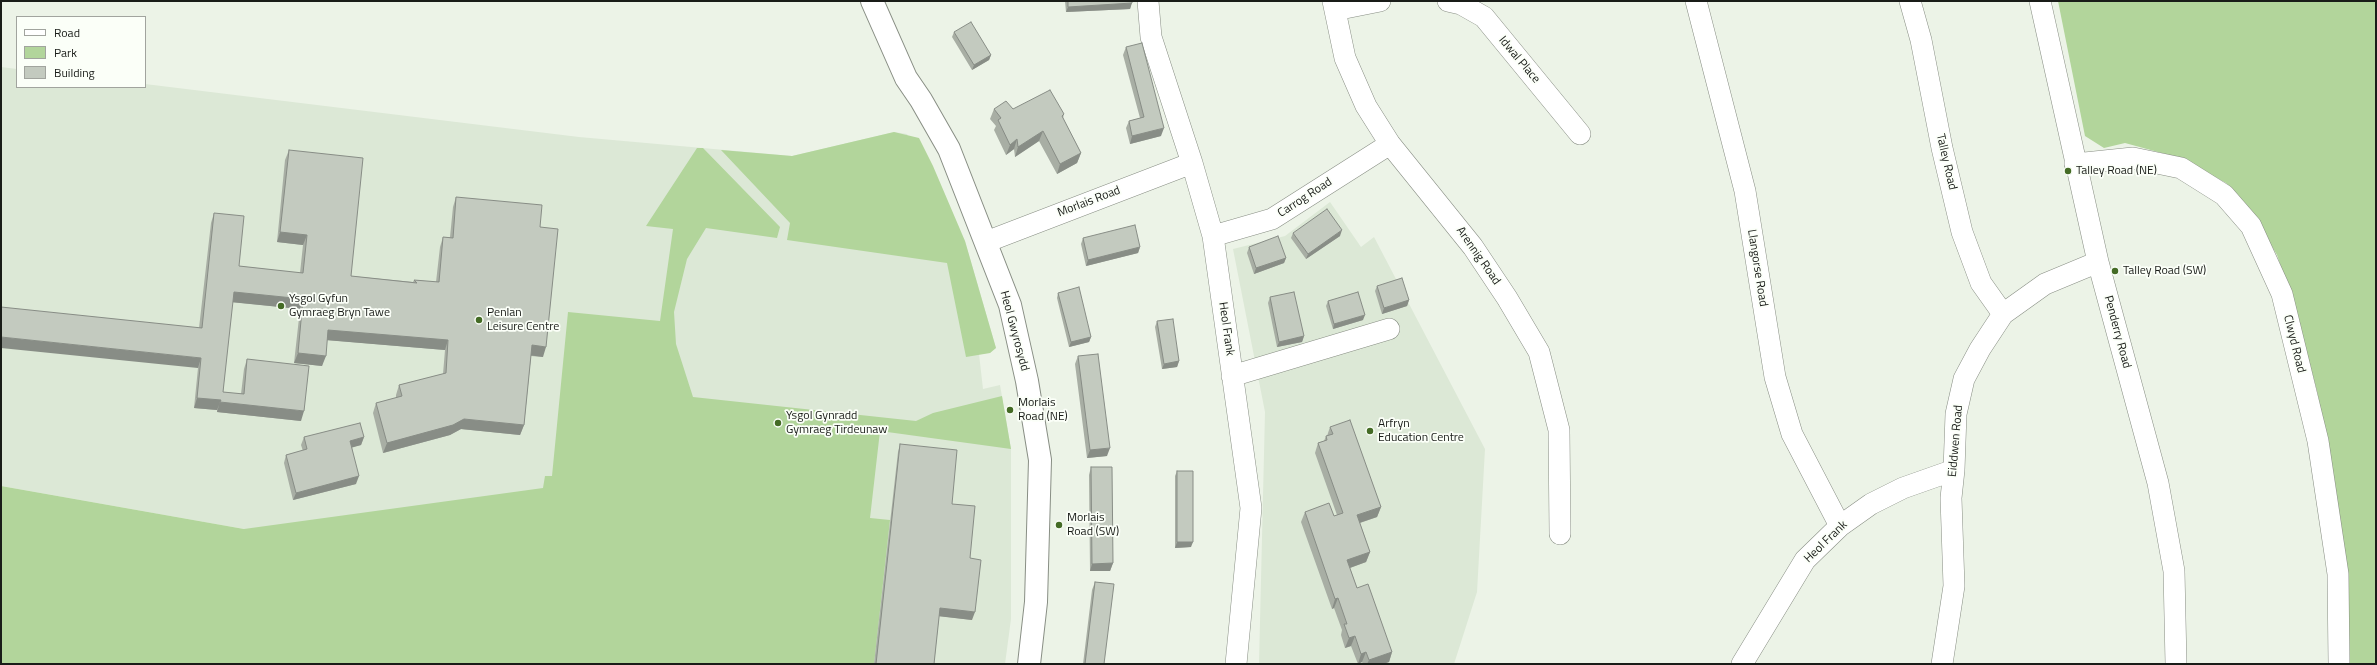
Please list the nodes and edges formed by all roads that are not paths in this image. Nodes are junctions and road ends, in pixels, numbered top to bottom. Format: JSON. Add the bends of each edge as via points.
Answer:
{"nodes":[{"id":1,"x":872,"y":1,"type":"edge"},
{"id":2,"x":1148,"y":1,"type":"edge"},
{"id":3,"x":1380,"y":1,"type":"edge"},
{"id":4,"x":1448,"y":1,"type":"edge"},
{"id":5,"x":1696,"y":1,"type":"edge"},
{"id":6,"x":1910,"y":1,"type":"edge"},
{"id":7,"x":2040,"y":1,"type":"edge"},
{"id":8,"x":1334,"y":6,"type":"edge"},
{"id":9,"x":1580,"y":134,"type":"dead end"},
{"id":10,"x":1390,"y":144,"type":"junction"},
{"id":11,"x":1192,"y":163,"type":"junction"},
{"id":12,"x":2075,"y":164,"type":"junction"},
{"id":13,"x":1213,"y":236,"type":"junction"},
{"id":14,"x":986,"y":242,"type":"junction"},
{"id":15,"x":2098,"y":262,"type":"junction"},
{"id":16,"x":2003,"y":314,"type":"junction"},
{"id":17,"x":1389,"y":329,"type":"dead end"},
{"id":18,"x":1232,"y":376,"type":"junction"},
{"id":19,"x":1954,"y":470,"type":"junction"},
{"id":20,"x":1840,"y":526,"type":"junction"},
{"id":21,"x":1560,"y":534,"type":"dead end"},
{"id":22,"x":1029,"y":664,"type":"edge"},
{"id":23,"x":1236,"y":664,"type":"edge"},
{"id":24,"x":1742,"y":664,"type":"edge"},
{"id":25,"x":1942,"y":664,"type":"edge"},
{"id":26,"x":2176,"y":664,"type":"edge"},
{"id":27,"x":2340,"y":664,"type":"edge"}],
"edges":[{"from":1,"to":14,"type":"street","name":"Heol Gwyrosydd","via":[[906,78],[949,149]]},
{"from":2,"to":11,"type":"street","name":"Heol Frank","via":[[1150,37]]},
{"from":3,"to":8,"type":"street"},
{"from":4,"to":9,"type":"street","name":"Idwal Place","via":[[1461,4],[1484,17]]},
{"from":5,"to":20,"type":"street","name":"Llangorse Road","via":[[1745,191],[1775,376],[1792,434]]},
{"from":6,"to":16,"type":"street","name":"Talley Road","via":[[1921,40],[1942,148],[1962,232],[1981,283]]},
{"from":7,"to":12,"type":"street","name":"Penderry Road"},
{"from":8,"to":10,"type":"street","name":"Arennig Road","via":[[1346,58],[1366,106]]},
{"from":10,"to":13,"type":"street","name":"Carrog Road","via":[[1272,219]]},
{"from":10,"to":21,"type":"street","name":"Arennig Road","via":[[1473,247],[1508,298],[1539,352],[1559,430]]},
{"from":11,"to":13,"type":"street","name":"Heol Frank"},
{"from":11,"to":14,"type":"street","name":"Morlais Road"},
{"from":12,"to":15,"type":"street","name":"Penderry Road"},
{"from":12,"to":27,"type":"street","name":"Clwyd Road","via":[[2133,158],[2181,168],[2224,195],[2251,226],[2282,294],[2318,441],[2338,574]]},
{"from":13,"to":18,"type":"street","name":"Heol Frank"},
{"from":14,"to":22,"type":"street","name":"Heol Gwyrosydd","via":[[1010,305],[1028,381],[1040,460],[1036,602]]},
{"from":15,"to":16,"type":"street","name":"Eiddwen Road","via":[[2045,284]]},
{"from":15,"to":26,"type":"street","name":"Penderry Road","via":[[2158,483],[2174,571]]},
{"from":16,"to":19,"type":"street","name":"Eiddwen Road","via":[[1964,379],[1956,414]]},
{"from":17,"to":18,"type":"street"},
{"from":18,"to":23,"type":"street","name":"Heol Frank","via":[[1251,508]]},
{"from":19,"to":20,"type":"street","name":"Heol Frank","via":[[1903,488],[1871,504]]},
{"from":19,"to":25,"type":"street","name":"Eiddwen Road","via":[[1950,498],[1954,586]]},
{"from":20,"to":24,"type":"street","name":"Heol Frank","via":[[1805,560]]}]}
